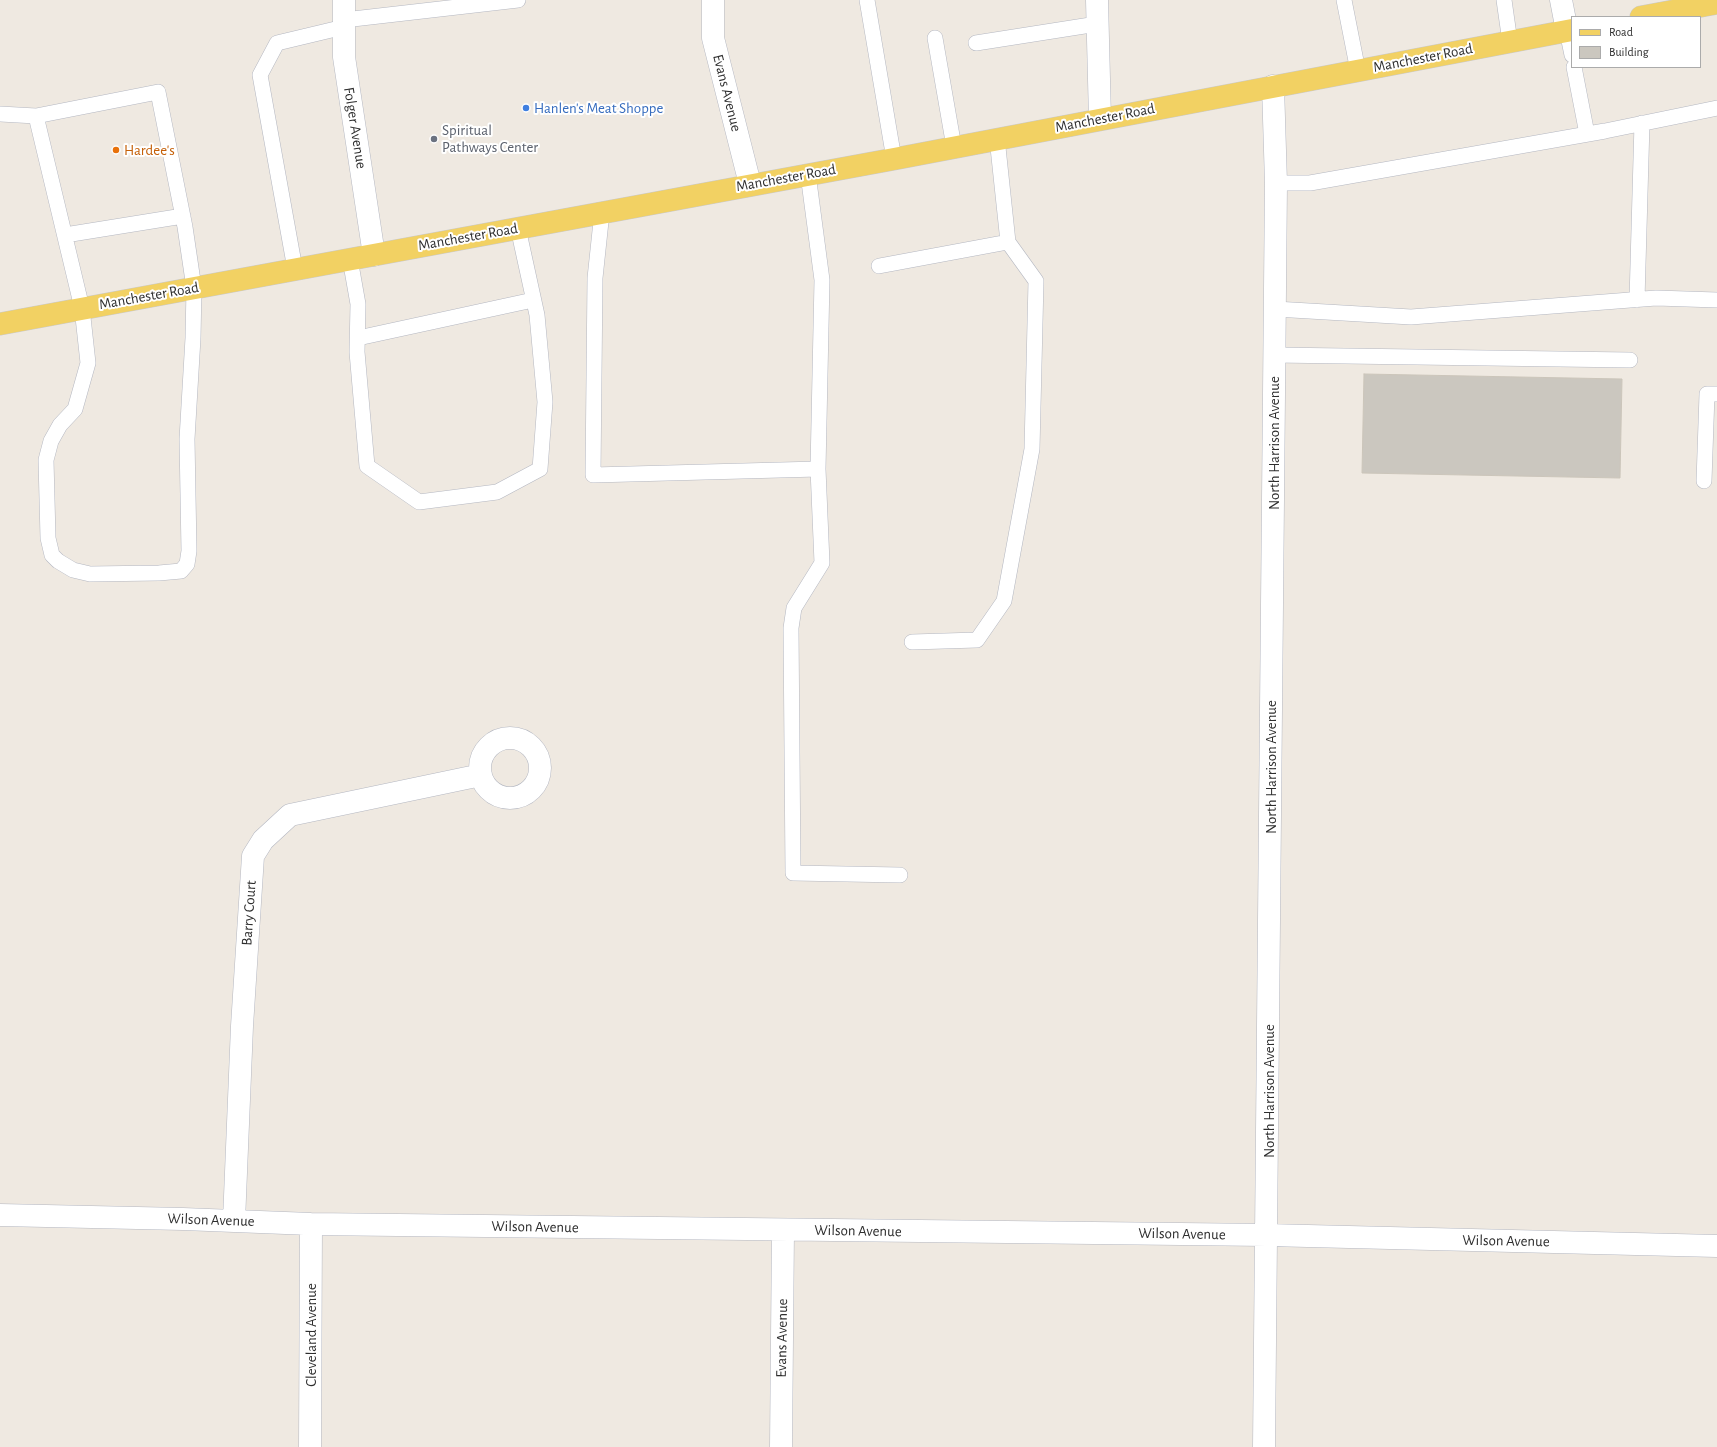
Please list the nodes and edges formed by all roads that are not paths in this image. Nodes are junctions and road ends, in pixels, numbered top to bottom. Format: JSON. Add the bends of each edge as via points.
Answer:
{"nodes":[{"id":1,"x":518,"y":0,"type":"edge"},
{"id":2,"x":713,"y":0,"type":"edge"},
{"id":3,"x":867,"y":0,"type":"edge"},
{"id":4,"x":1097,"y":0,"type":"edge"},
{"id":5,"x":1344,"y":0,"type":"edge"},
{"id":6,"x":1504,"y":0,"type":"edge"},
{"id":7,"x":1561,"y":0,"type":"edge"},
{"id":8,"x":1717,"y":3,"type":"edge"},
{"id":9,"x":344,"y":16,"type":"edge"},
{"id":10,"x":1646,"y":16,"type":"edge"},
{"id":11,"x":1097,"y":24,"type":"junction"},
{"id":12,"x":1569,"y":30,"type":"edge"},
{"id":13,"x":934,"y":38,"type":"dead end"},
{"id":14,"x":1510,"y":42,"type":"junction"},
{"id":15,"x":976,"y":43,"type":"dead end"},
{"id":16,"x":1571,"y":47,"type":"edge"},
{"id":17,"x":1574,"y":68,"type":"edge"},
{"id":18,"x":1358,"y":70,"type":"junction"},
{"id":19,"x":1273,"y":86,"type":"junction"},
{"id":20,"x":1717,"y":108,"type":"edge"},
{"id":21,"x":0,"y":114,"type":"edge"},
{"id":22,"x":36,"y":116,"type":"junction"},
{"id":23,"x":1100,"y":119,"type":"junction"},
{"id":24,"x":1642,"y":124,"type":"junction"},
{"id":25,"x":1587,"y":134,"type":"junction"},
{"id":26,"x":997,"y":138,"type":"junction"},
{"id":27,"x":954,"y":147,"type":"junction"},
{"id":28,"x":894,"y":159,"type":"junction"},
{"id":29,"x":808,"y":174,"type":"junction"},
{"id":30,"x":750,"y":184,"type":"junction"},
{"id":31,"x":1276,"y":184,"type":"junction"},
{"id":32,"x":602,"y":212,"type":"junction"},
{"id":33,"x":183,"y":216,"type":"junction"},
{"id":34,"x":518,"y":228,"type":"junction"},
{"id":35,"x":65,"y":235,"type":"junction"},
{"id":36,"x":1008,"y":242,"type":"junction"},
{"id":37,"x":374,"y":255,"type":"junction"},
{"id":38,"x":350,"y":259,"type":"junction"},
{"id":39,"x":879,"y":266,"type":"dead end"},
{"id":40,"x":295,"y":269,"type":"junction"},
{"id":41,"x":194,"y":288,"type":"junction"},
{"id":42,"x":533,"y":300,"type":"junction"},
{"id":43,"x":1637,"y":300,"type":"junction"},
{"id":44,"x":1717,"y":300,"type":"edge"},
{"id":45,"x":82,"y":308,"type":"junction"},
{"id":46,"x":1275,"y":309,"type":"junction"},
{"id":47,"x":1,"y":321,"type":"edge"},
{"id":48,"x":358,"y":338,"type":"junction"},
{"id":49,"x":1274,"y":355,"type":"junction"},
{"id":50,"x":1630,"y":360,"type":"dead end"},
{"id":51,"x":1717,"y":394,"type":"edge"},
{"id":52,"x":818,"y":469,"type":"junction"},
{"id":53,"x":1704,"y":481,"type":"dead end"},
{"id":54,"x":912,"y":642,"type":"dead end"},
{"id":55,"x":481,"y":775,"type":"dead end"},
{"id":56,"x":900,"y":875,"type":"dead end"},
{"id":57,"x":0,"y":1215,"type":"edge"},
{"id":58,"x":234,"y":1221,"type":"junction"},
{"id":59,"x":311,"y":1224,"type":"junction"},
{"id":60,"x":783,"y":1230,"type":"junction"},
{"id":61,"x":1268,"y":1235,"type":"junction"},
{"id":62,"x":1717,"y":1246,"type":"edge"},
{"id":63,"x":310,"y":1447,"type":"edge"},
{"id":64,"x":781,"y":1447,"type":"edge"},
{"id":65,"x":1264,"y":1447,"type":"edge"}],
"edges":[{"from":1,"to":9,"type":"lane"},
{"from":2,"to":30,"type":"street","name":"Evans Avenue","via":[[713,38]]},
{"from":3,"to":28,"type":"lane"},
{"from":4,"to":11,"type":"street"},
{"from":5,"to":18,"type":"lane"},
{"from":6,"to":14,"type":"lane"},
{"from":7,"to":12,"type":"street"},
{"from":8,"to":10,"type":"main road"},
{"from":9,"to":37,"type":"street","name":"Folger Avenue","via":[[344,57]]},
{"from":9,"to":40,"type":"lane","via":[[277,43],[260,75]]},
{"from":11,"to":15,"type":"lane"},
{"from":11,"to":23,"type":"street"},
{"from":12,"to":14,"type":"main road","name":"Manchester Road"},
{"from":12,"to":16,"type":"lane"},
{"from":13,"to":27,"type":"lane"},
{"from":14,"to":18,"type":"main road","name":"Manchester Road"},
{"from":17,"to":25,"type":"lane"},
{"from":18,"to":19,"type":"main road","name":"Manchester Road"},
{"from":19,"to":23,"type":"main road","name":"Manchester Road"},
{"from":19,"to":31,"type":"street","name":"North Harrison Avenue"},
{"from":20,"to":24,"type":"lane"},
{"from":21,"to":22,"type":"lane"},
{"from":22,"to":33,"type":"lane","via":[[158,92]]},
{"from":22,"to":35,"type":"lane"},
{"from":23,"to":26,"type":"main road","name":"Manchester Road"},
{"from":24,"to":25,"type":"lane"},
{"from":24,"to":43,"type":"lane"},
{"from":25,"to":31,"type":"lane","via":[[1310,183]]},
{"from":26,"to":27,"type":"main road","name":"Manchester Road"},
{"from":26,"to":36,"type":"lane"},
{"from":27,"to":28,"type":"main road","name":"Manchester Road"},
{"from":28,"to":29,"type":"main road","name":"Manchester Road"},
{"from":29,"to":30,"type":"main road","name":"Manchester Road"},
{"from":29,"to":52,"type":"lane","via":[[822,280]]},
{"from":30,"to":32,"type":"main road","name":"Manchester Road"},
{"from":31,"to":46,"type":"street","name":"North Harrison Avenue"},
{"from":32,"to":34,"type":"main road","name":"Manchester Road"},
{"from":32,"to":52,"type":"lane","via":[[595,278],[593,476]]},
{"from":33,"to":35,"type":"lane"},
{"from":33,"to":41,"type":"lane"},
{"from":34,"to":37,"type":"main road","name":"Manchester Road"},
{"from":34,"to":42,"type":"lane"},
{"from":35,"to":45,"type":"lane"},
{"from":36,"to":39,"type":"lane"},
{"from":36,"to":54,"type":"lane","via":[[1036,281],[1032,448],[1004,601],[977,640]]},
{"from":37,"to":38,"type":"main road","name":"Manchester Road"},
{"from":38,"to":40,"type":"main road","name":"Manchester Road"},
{"from":38,"to":48,"type":"lane","via":[[358,304]]},
{"from":40,"to":41,"type":"main road","name":"Manchester Road"},
{"from":41,"to":45,"type":"main road","name":"Manchester Road"},
{"from":41,"to":45,"type":"lane","via":[[187,439],[189,551],[187,564],[181,571],[90,574],[73,570],[52,555],[48,538],[46,460],[57,430],[75,409],[88,362]]},
{"from":42,"to":48,"type":"lane"},
{"from":42,"to":48,"type":"lane","via":[[537,315],[545,402],[540,469],[497,492],[419,502],[367,466]]},
{"from":43,"to":44,"type":"lane"},
{"from":43,"to":46,"type":"lane","via":[[1411,317]]},
{"from":45,"to":47,"type":"main road","name":"Manchester Road"},
{"from":46,"to":49,"type":"street","name":"North Harrison Avenue"},
{"from":49,"to":50,"type":"lane"},
{"from":49,"to":61,"type":"street","name":"North Harrison Avenue"},
{"from":51,"to":53,"type":"lane","via":[[1707,394]]},
{"from":52,"to":56,"type":"lane","via":[[822,564],[794,608],[791,628],[793,873]]},
{"from":55,"to":58,"type":"street","name":"Barry Court","via":[[290,815],[264,840],[253,856],[242,1026]]},
{"from":57,"to":58,"type":"street","name":"Wilson Avenue"},
{"from":58,"to":59,"type":"street","name":"Wilson Avenue"},
{"from":59,"to":60,"type":"street","name":"Wilson Avenue"},
{"from":59,"to":63,"type":"street","name":"Cleveland Avenue"},
{"from":60,"to":61,"type":"street","name":"Wilson Avenue"},
{"from":60,"to":64,"type":"street","name":"Evans Avenue"},
{"from":61,"to":62,"type":"street","name":"Wilson Avenue"},
{"from":61,"to":65,"type":"street","name":"North Harrison Avenue"}]}
